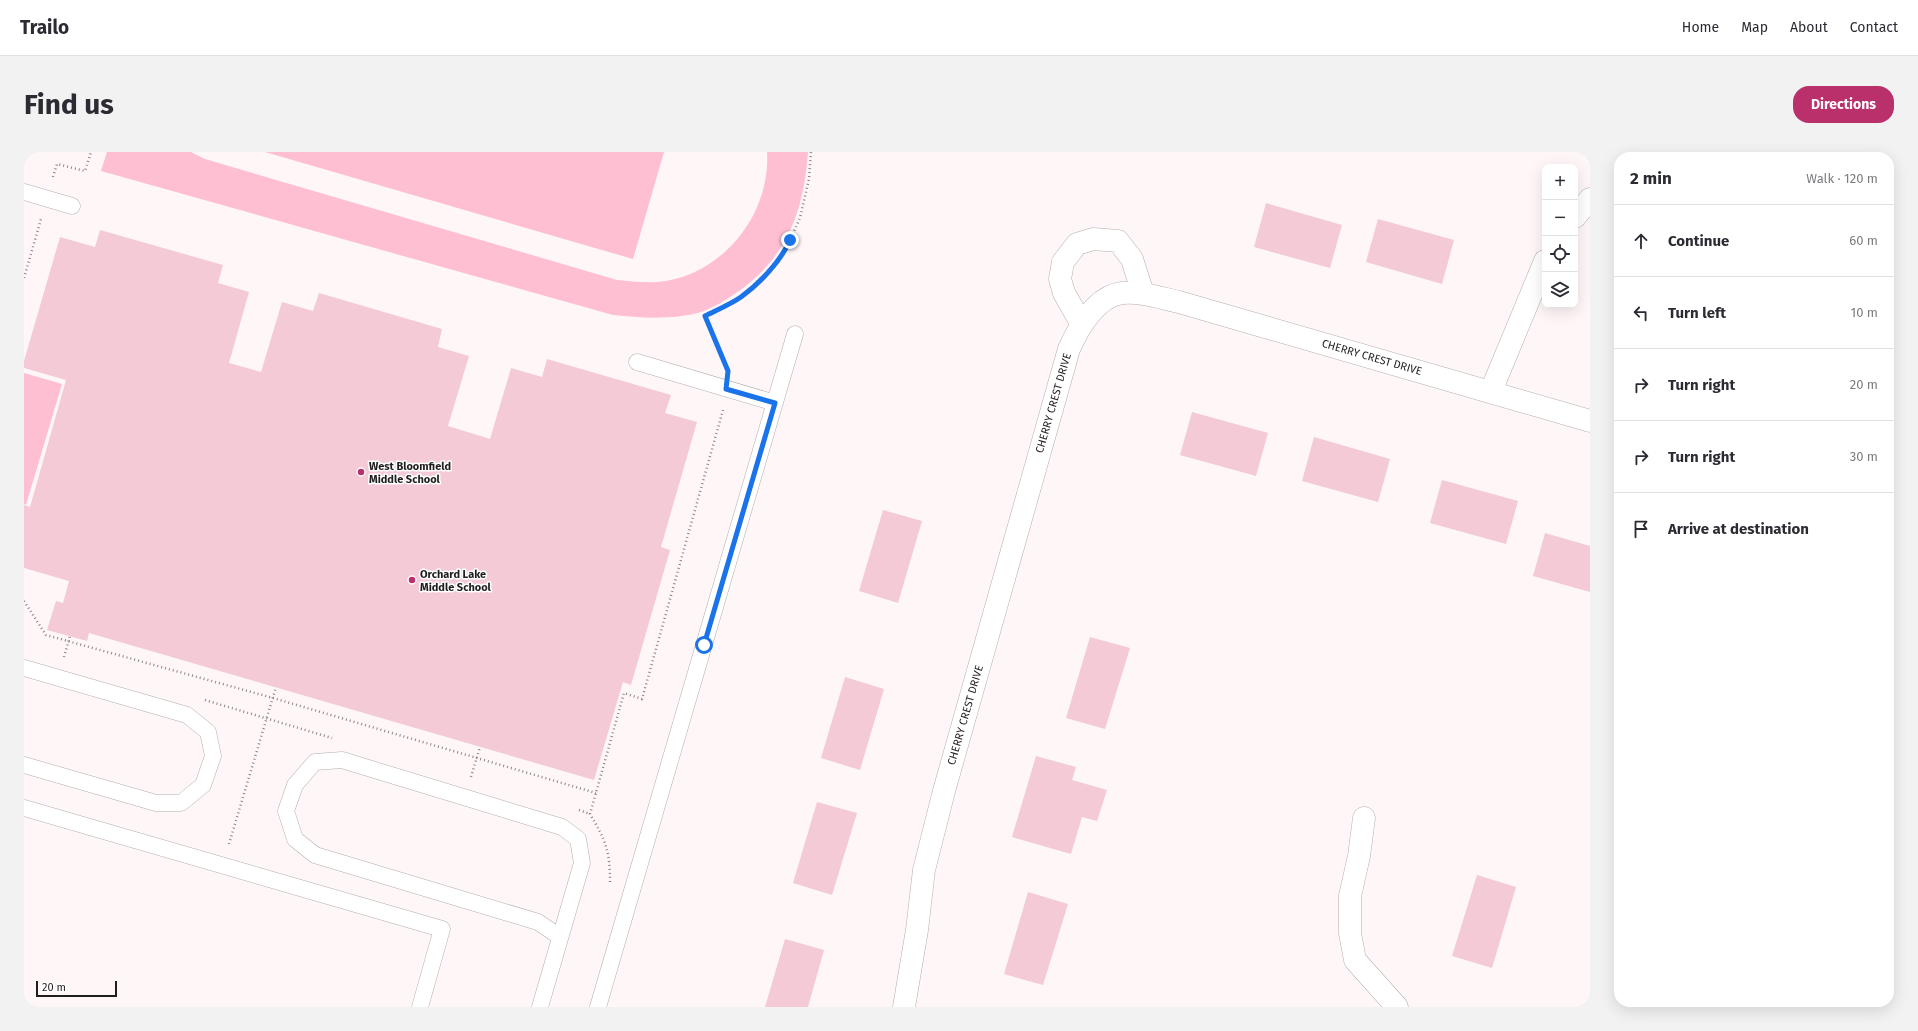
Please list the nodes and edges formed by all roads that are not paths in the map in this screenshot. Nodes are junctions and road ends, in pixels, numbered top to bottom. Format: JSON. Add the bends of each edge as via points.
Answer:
{"nodes":[{"id":1,"x":24,"y":192,"type":"edge"},
{"id":2,"x":1590,"y":198,"type":"edge"},
{"id":3,"x":72,"y":206,"type":"dead end"},
{"id":4,"x":1578,"y":213,"type":"edge"},
{"id":5,"x":1542,"y":268,"type":"edge"},
{"id":6,"x":1143,"y":294,"type":"junction"},
{"id":7,"x":1081,"y":323,"type":"junction"},
{"id":8,"x":795,"y":334,"type":"dead end"},
{"id":9,"x":637,"y":362,"type":"dead end"},
{"id":10,"x":1491,"y":392,"type":"junction"},
{"id":11,"x":775,"y":403,"type":"junction"},
{"id":12,"x":1590,"y":421,"type":"edge"},
{"id":13,"x":24,"y":668,"type":"edge"},
{"id":14,"x":24,"y":765,"type":"edge"},
{"id":15,"x":24,"y":808,"type":"edge"},
{"id":16,"x":1364,"y":818,"type":"dead end"},
{"id":17,"x":560,"y":937,"type":"junction"},
{"id":18,"x":420,"y":1007,"type":"edge"},
{"id":19,"x":540,"y":1007,"type":"edge"},
{"id":20,"x":598,"y":1007,"type":"edge"},
{"id":21,"x":904,"y":1007,"type":"edge"},
{"id":22,"x":1397,"y":1007,"type":"edge"}],
"edges":[{"from":1,"to":3,"type":"lane"},
{"from":2,"to":4,"type":"street"},
{"from":5,"to":10,"type":"street"},
{"from":6,"to":7,"type":"street","name":"CHERRY CREST DRIVE","via":[[1120,293],[1102,301]]},
{"from":6,"to":7,"type":"street","via":[[1132,259],[1118,241],[1093,239],[1077,244],[1063,262],[1060,279],[1064,293]]},
{"from":6,"to":10,"type":"street","name":"CHERRY CREST DRIVE","via":[[1187,304]]},
{"from":7,"to":21,"type":"street","name":"CHERRY CREST DRIVE","via":[[1068,350],[942,798],[924,870]]},
{"from":8,"to":11,"type":"lane"},
{"from":9,"to":11,"type":"lane"},
{"from":10,"to":12,"type":"street","name":"CHERRY CREST DRIVE"},
{"from":11,"to":20,"type":"lane"},
{"from":13,"to":14,"type":"lane","via":[[187,715],[208,732],[213,756],[202,785],[181,803],[156,803]]},
{"from":15,"to":18,"type":"lane","via":[[442,929]]},
{"from":16,"to":22,"type":"street","via":[[1350,896],[1355,960]]},
{"from":17,"to":17,"type":"lane","via":[[582,863],[578,839],[562,827],[342,760],[315,762],[295,785],[286,811],[295,839],[315,854],[538,922]]},
{"from":17,"to":19,"type":"lane"}]}
